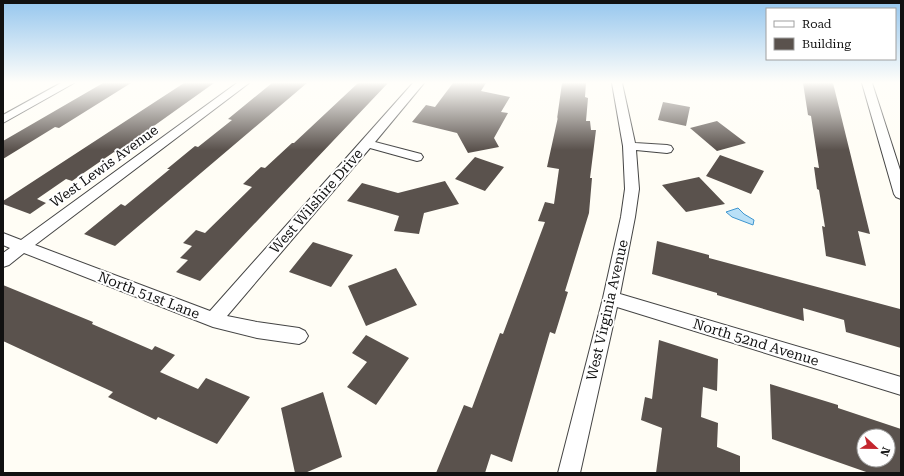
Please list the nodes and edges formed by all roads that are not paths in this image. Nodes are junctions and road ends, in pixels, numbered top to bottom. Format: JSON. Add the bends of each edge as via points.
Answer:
{"nodes":[{"id":1,"x":29,"y":105,"type":"edge"},
{"id":2,"x":214,"y":105,"type":"edge"},
{"id":3,"x":399,"y":105,"type":"edge"},
{"id":4,"x":621,"y":105,"type":"edge"},
{"id":5,"x":874,"y":105,"type":"edge"},
{"id":6,"x":3,"y":120,"type":"edge"},
{"id":7,"x":366,"y":143,"type":"junction"},
{"id":8,"x":629,"y":146,"type":"junction"},
{"id":9,"x":667,"y":149,"type":"dead end"},
{"id":10,"x":417,"y":157,"type":"dead end"},
{"id":11,"x":901,"y":194,"type":"edge"},
{"id":12,"x":3,"y":239,"type":"edge"},
{"id":13,"x":22,"y":247,"type":"junction"},
{"id":14,"x":3,"y":261,"type":"edge"},
{"id":15,"x":611,"y":298,"type":"junction"},
{"id":16,"x":213,"y":320,"type":"junction"},
{"id":17,"x":299,"y":336,"type":"dead end"},
{"id":18,"x":901,"y":386,"type":"edge"},
{"id":19,"x":569,"y":473,"type":"edge"}],
"edges":[{"from":1,"to":6,"type":"street"},
{"from":2,"to":13,"type":"street","name":"West Lewis Avenue"},
{"from":3,"to":7,"type":"street","name":"West Wilshire Drive"},
{"from":4,"to":8,"type":"street","name":"West Virginia Avenue"},
{"from":5,"to":11,"type":"street"},
{"from":7,"to":10,"type":"street"},
{"from":7,"to":16,"type":"street","name":"West Wilshire Drive"},
{"from":8,"to":9,"type":"street"},
{"from":8,"to":15,"type":"street","name":"West Virginia Avenue","via":[[632,189]]},
{"from":12,"to":13,"type":"street","name":"North 51st Lane"},
{"from":13,"to":14,"type":"street","name":"West Lewis Avenue"},
{"from":13,"to":16,"type":"street","name":"North 51st Lane"},
{"from":15,"to":18,"type":"street","name":"North 52nd Avenue"},
{"from":15,"to":19,"type":"street","name":"West Virginia Avenue"},
{"from":16,"to":17,"type":"street","name":"North 51st Lane"}]}
